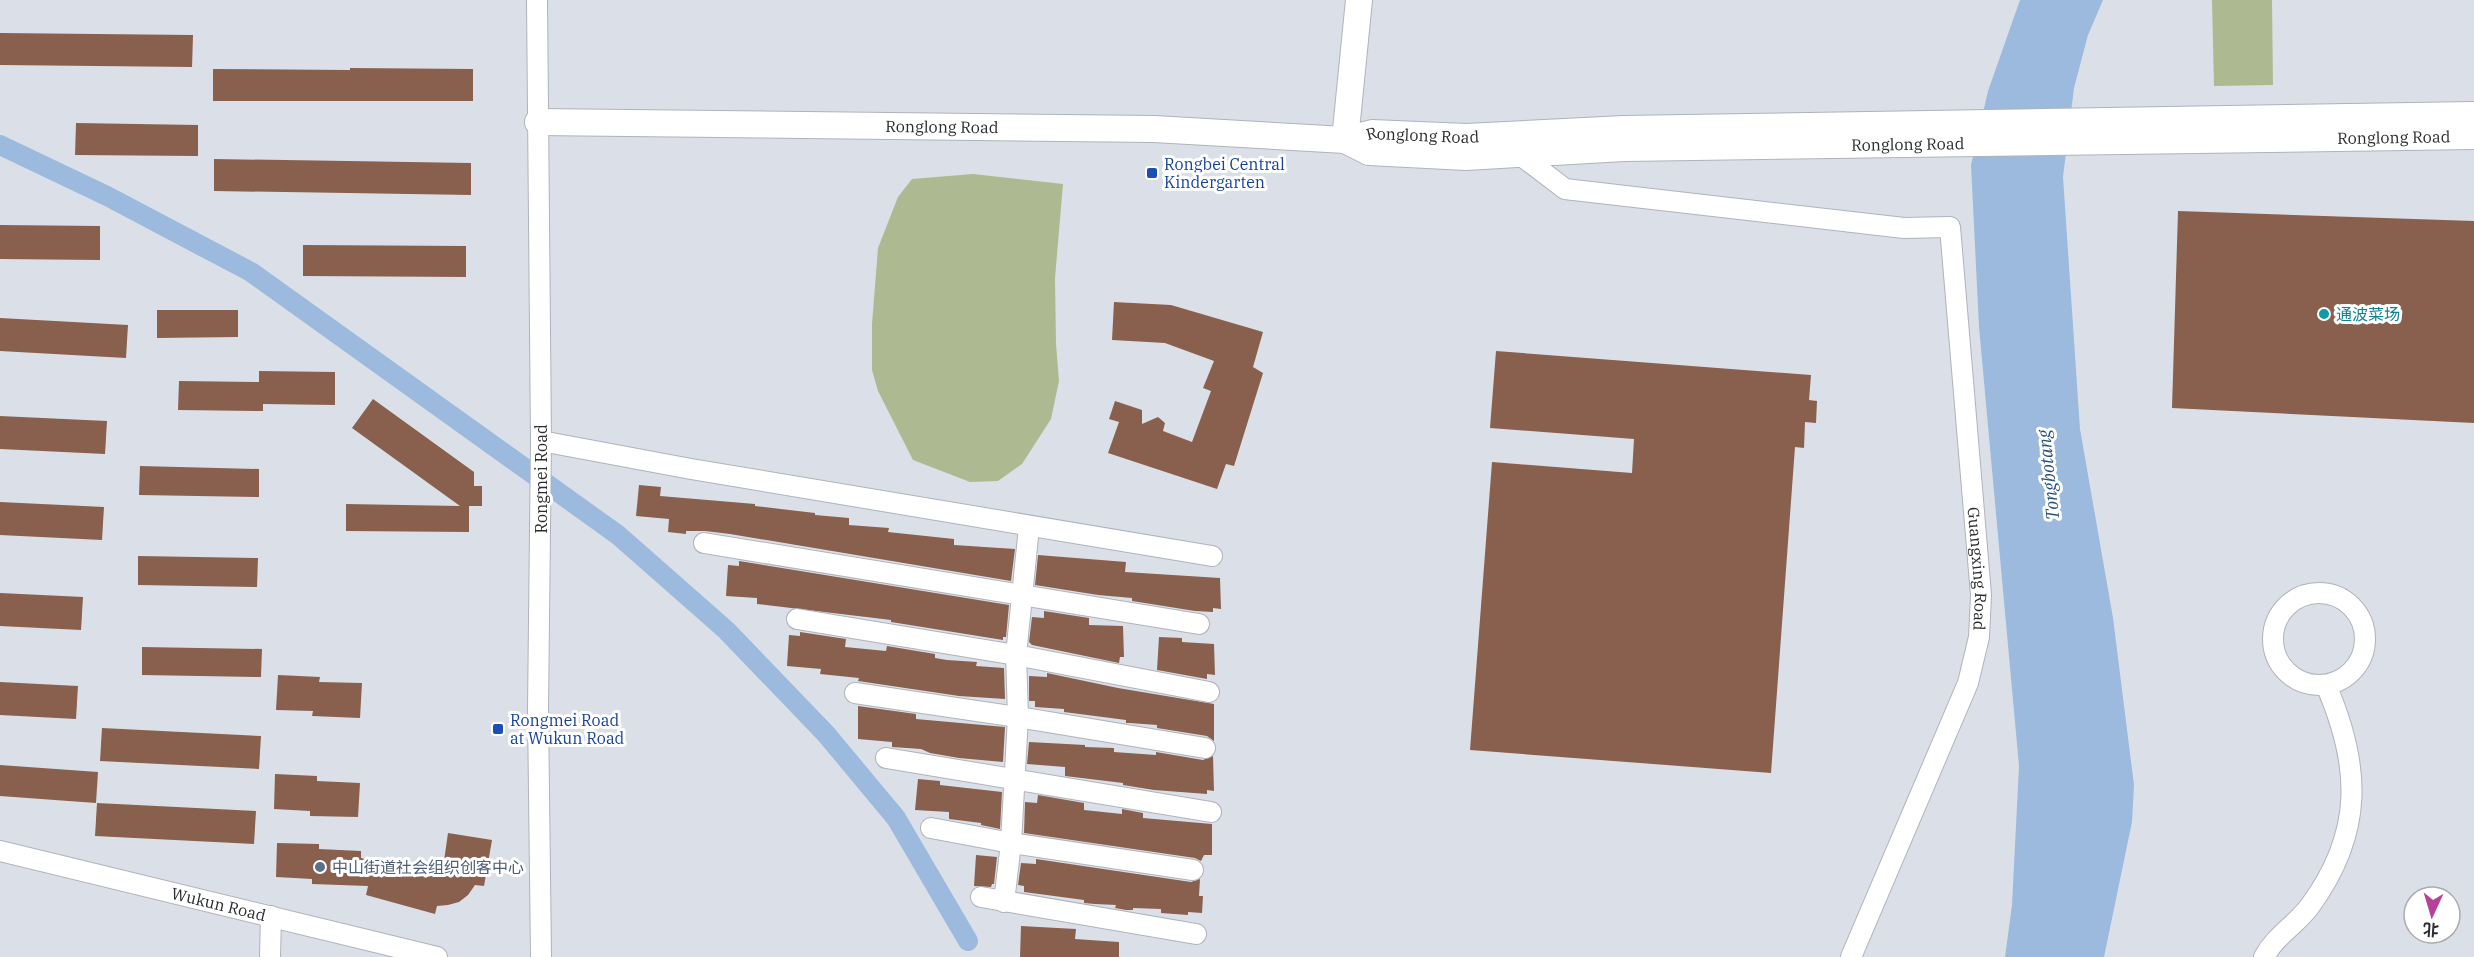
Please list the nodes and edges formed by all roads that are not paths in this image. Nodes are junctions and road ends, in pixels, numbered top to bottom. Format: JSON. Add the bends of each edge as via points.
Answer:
{"nodes":[{"id":1,"x":537,"y":0,"type":"edge"},
{"id":2,"x":1359,"y":0,"type":"edge"},
{"id":3,"x":2474,"y":115,"type":"edge"},
{"id":4,"x":538,"y":122,"type":"junction"},
{"id":5,"x":2474,"y":136,"type":"edge"},
{"id":6,"x":1624,"y":139,"type":"junction"},
{"id":7,"x":1345,"y":140,"type":"junction"},
{"id":8,"x":1519,"y":154,"type":"junction"},
{"id":9,"x":541,"y":441,"type":"junction"},
{"id":10,"x":1029,"y":527,"type":"junction"},
{"id":11,"x":704,"y":543,"type":"dead end"},
{"id":12,"x":1212,"y":556,"type":"dead end"},
{"id":13,"x":1023,"y":595,"type":"junction"},
{"id":14,"x":797,"y":619,"type":"dead end"},
{"id":15,"x":1199,"y":624,"type":"dead end"},
{"id":16,"x":1016,"y":655,"type":"junction"},
{"id":17,"x":2326,"y":685,"type":"junction"},
{"id":18,"x":1209,"y":692,"type":"dead end"},
{"id":19,"x":855,"y":693,"type":"dead end"},
{"id":20,"x":1018,"y":717,"type":"junction"},
{"id":21,"x":1205,"y":748,"type":"dead end"},
{"id":22,"x":886,"y":758,"type":"dead end"},
{"id":23,"x":1015,"y":779,"type":"junction"},
{"id":24,"x":1211,"y":812,"type":"dead end"},
{"id":25,"x":931,"y":828,"type":"dead end"},
{"id":26,"x":1011,"y":843,"type":"junction"},
{"id":27,"x":0,"y":851,"type":"edge"},
{"id":28,"x":1193,"y":870,"type":"dead end"},
{"id":29,"x":981,"y":897,"type":"dead end"},
{"id":30,"x":1004,"y":902,"type":"junction"},
{"id":31,"x":271,"y":916,"type":"junction"},
{"id":32,"x":1196,"y":934,"type":"dead end"},
{"id":33,"x":270,"y":957,"type":"edge"},
{"id":34,"x":437,"y":957,"type":"edge"},
{"id":35,"x":541,"y":957,"type":"edge"},
{"id":36,"x":1851,"y":957,"type":"edge"},
{"id":37,"x":2264,"y":957,"type":"edge"}],
"edges":[{"from":1,"to":4,"type":"street","name":"Rongmei Road"},
{"from":2,"to":7,"type":"main road"},
{"from":3,"to":6,"type":"main road","name":"Ronglong Road"},
{"from":4,"to":7,"type":"main road","name":"Ronglong Road","via":[[1154,129]]},
{"from":4,"to":9,"type":"street","name":"Rongmei Road"},
{"from":5,"to":6,"type":"main road","name":"Ronglong Road"},
{"from":6,"to":7,"type":"main road","name":"Ronglong Road","via":[[1372,133]]},
{"from":6,"to":8,"type":"main road","name":"Ronglong Road"},
{"from":7,"to":8,"type":"main road","name":"Ronglong Road","via":[[1369,152],[1466,157]]},
{"from":8,"to":36,"type":"street","name":"Guangxing Road","via":[[1564,189],[1904,228],[1950,227],[1981,595],[1979,636],[1968,683]]},
{"from":9,"to":10,"type":"street"},
{"from":9,"to":35,"type":"street","name":"Rongmei Road"},
{"from":10,"to":12,"type":"street"},
{"from":10,"to":13,"type":"street"},
{"from":11,"to":13,"type":"street"},
{"from":13,"to":15,"type":"street"},
{"from":13,"to":16,"type":"street"},
{"from":14,"to":16,"type":"street"},
{"from":16,"to":18,"type":"street"},
{"from":16,"to":20,"type":"street"},
{"from":17,"to":17,"type":"street","via":[[2341,680],[2358,664],[2366,643],[2365,627],[2359,613],[2335,594],[2305,594],[2291,601],[2277,619],[2273,641],[2276,656],[2296,679]]},
{"from":17,"to":37,"type":"street","via":[[2350,756],[2351,809],[2347,829],[2324,886]]},
{"from":19,"to":20,"type":"street"},
{"from":20,"to":21,"type":"street"},
{"from":20,"to":23,"type":"street"},
{"from":22,"to":23,"type":"street"},
{"from":23,"to":24,"type":"street"},
{"from":23,"to":26,"type":"street"},
{"from":25,"to":26,"type":"street"},
{"from":26,"to":28,"type":"street"},
{"from":26,"to":30,"type":"street"},
{"from":27,"to":31,"type":"street","name":"Wukun Road"},
{"from":29,"to":30,"type":"street"},
{"from":30,"to":32,"type":"street"},
{"from":31,"to":33,"type":"street"},
{"from":31,"to":34,"type":"street","name":"Wukun Road"}]}
